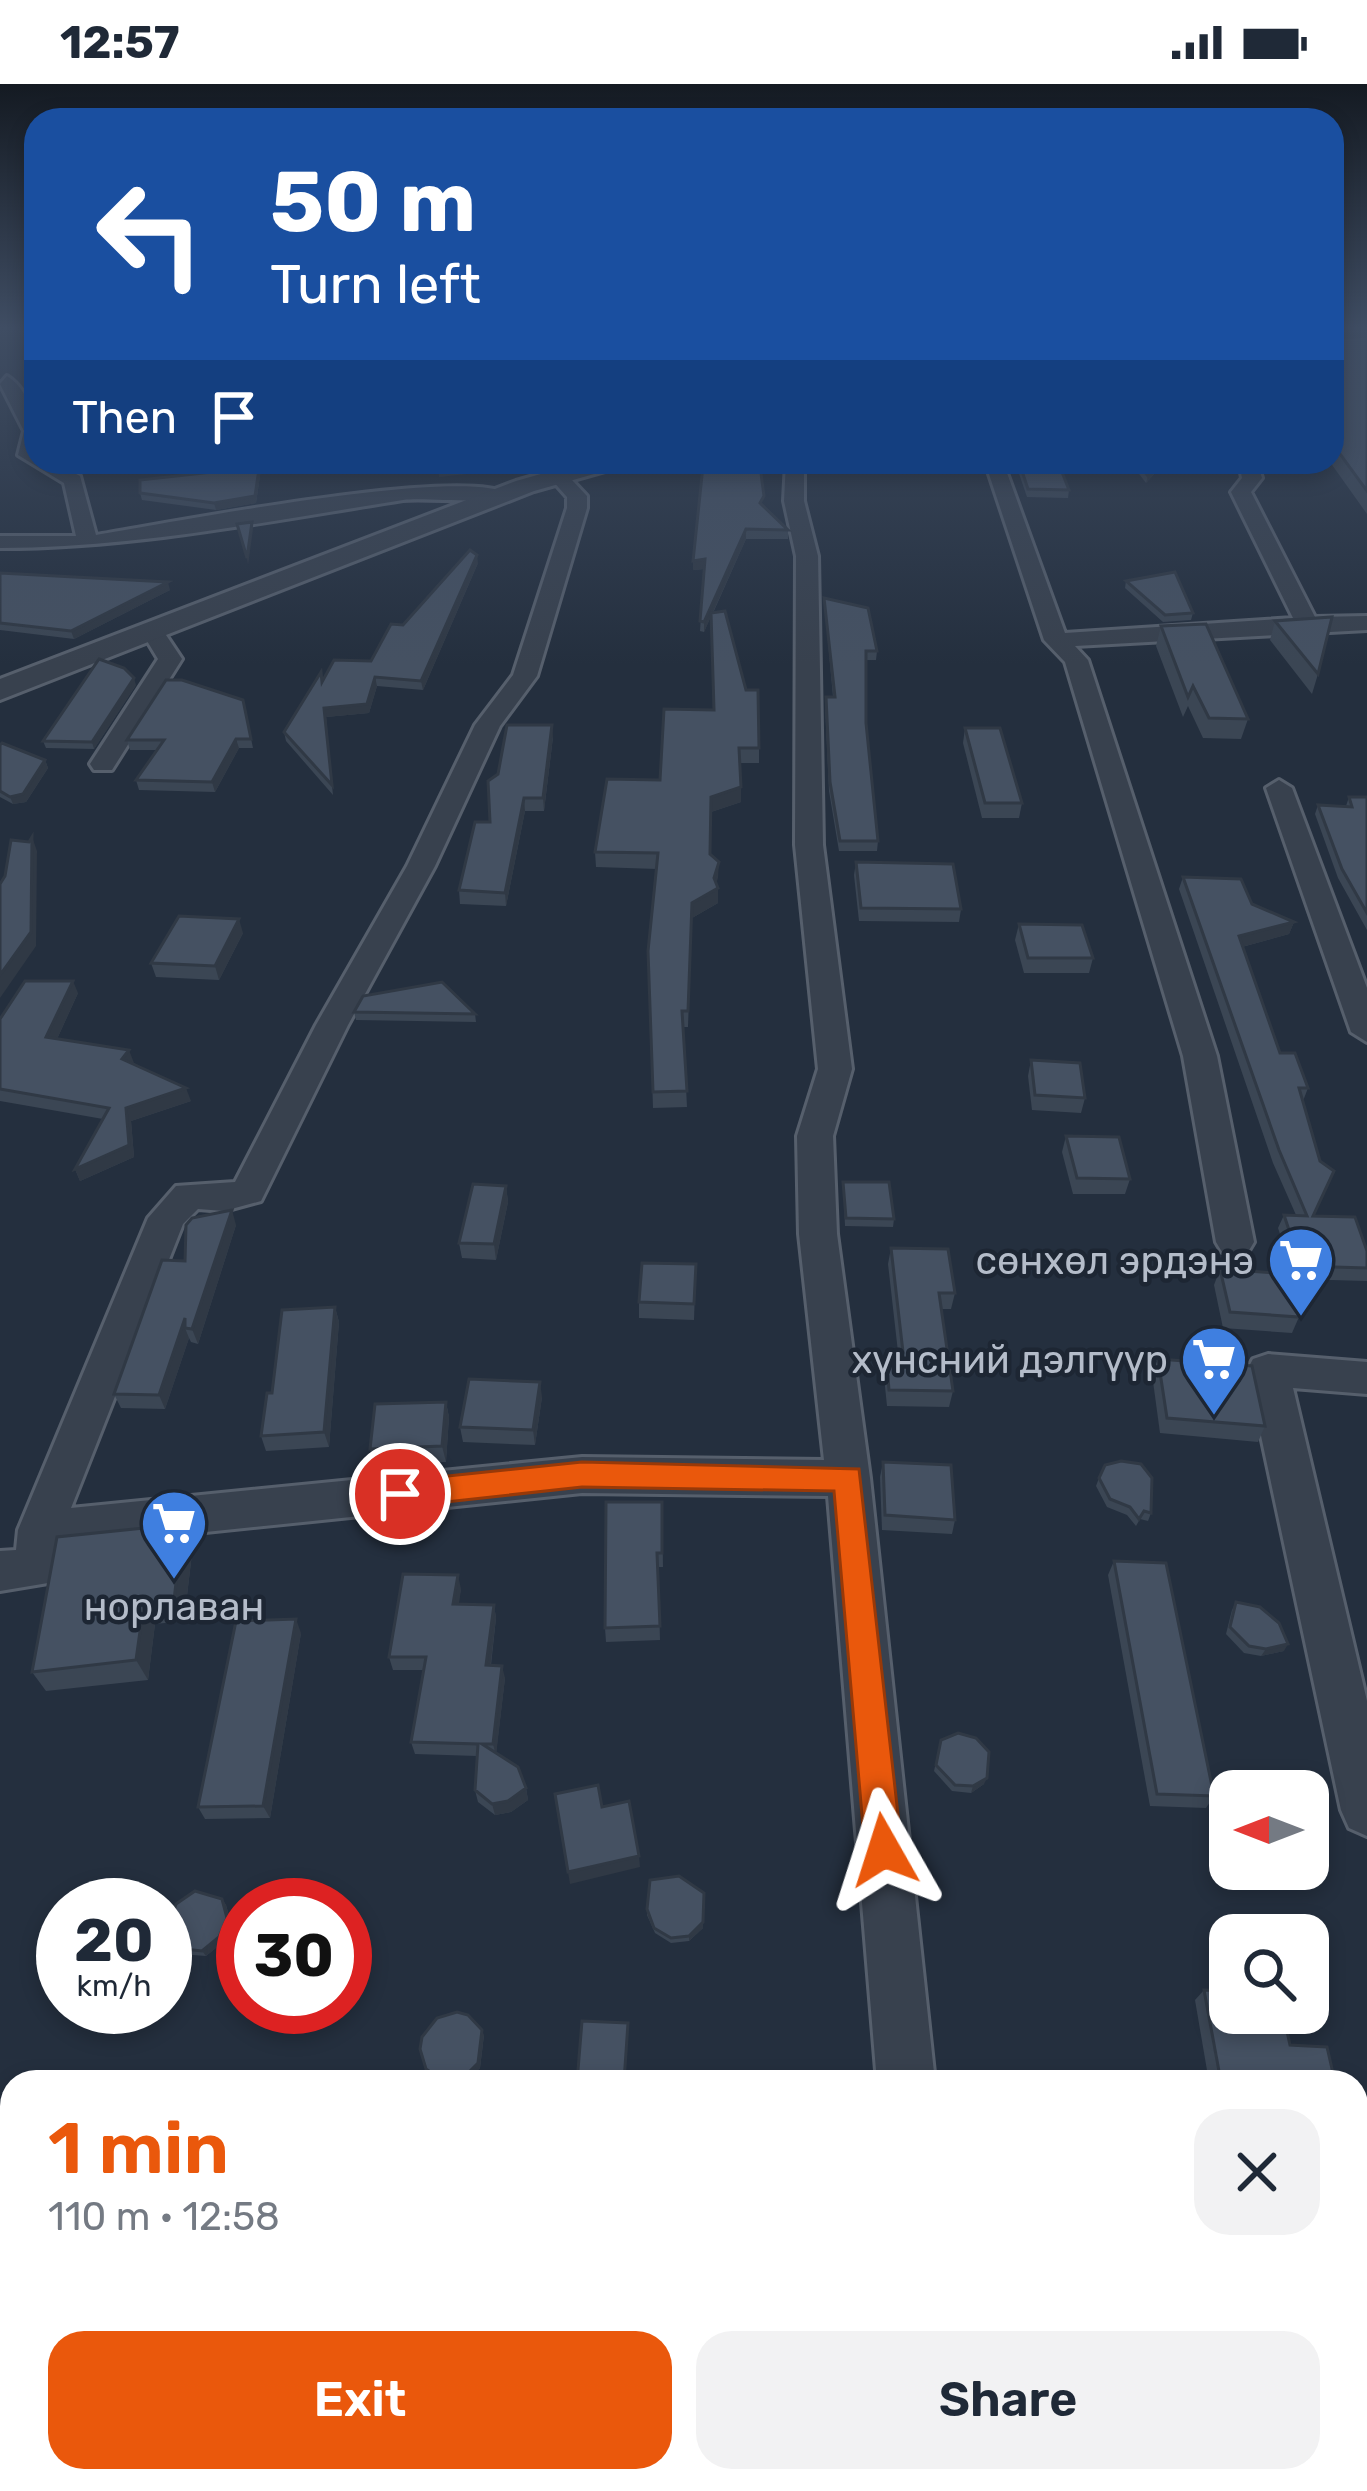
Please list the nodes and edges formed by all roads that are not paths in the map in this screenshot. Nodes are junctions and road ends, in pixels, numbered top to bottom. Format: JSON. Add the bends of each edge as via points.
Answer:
{"nodes":[{"id":1,"x":63,"y":474,"type":"edge"},
{"id":2,"x":542,"y":474,"type":"edge"},
{"id":3,"x":557,"y":474,"type":"edge"},
{"id":4,"x":795,"y":474,"type":"edge"},
{"id":5,"x":998,"y":474,"type":"edge"},
{"id":6,"x":1251,"y":474,"type":"edge"},
{"id":7,"x":501,"y":495,"type":"junction"},
{"id":8,"x":0,"y":542,"type":"edge"},
{"id":9,"x":88,"y":542,"type":"junction"},
{"id":10,"x":1367,"y":623,"type":"edge"},
{"id":11,"x":1307,"y":624,"type":"junction"},
{"id":12,"x":152,"y":631,"type":"junction"},
{"id":13,"x":1056,"y":640,"type":"junction"},
{"id":14,"x":0,"y":690,"type":"edge"},
{"id":15,"x":104,"y":764,"type":"dead end"},
{"id":16,"x":1279,"y":788,"type":"dead end"},
{"id":17,"x":1365,"y":1020,"type":"edge"},
{"id":18,"x":1235,"y":1242,"type":"dead end"},
{"id":19,"x":1367,"y":1378,"type":"edge"},
{"id":20,"x":848,"y":1478,"type":"junction"},
{"id":21,"x":40,"y":1530,"type":"junction"},
{"id":22,"x":0,"y":1570,"type":"edge"},
{"id":23,"x":1367,"y":1810,"type":"edge"},
{"id":24,"x":905,"y":2070,"type":"edge"}],
"edges":[{"from":1,"to":9,"type":"street","via":[[73,479]]},
{"from":2,"to":7,"type":"street"},
{"from":3,"to":21,"type":"street","via":[[577,496],[577,508],[525,676],[488,725],[248,1192],[190,1196],[167,1218]]},
{"from":4,"to":20,"type":"street","via":[[807,556],[809,845],[835,1069],[815,1136],[818,1234]]},
{"from":5,"to":13,"type":"street"},
{"from":6,"to":11,"type":"street","via":[[1241,492]]},
{"from":7,"to":9,"type":"street","via":[[433,490]]},
{"from":7,"to":12,"type":"street"},
{"from":8,"to":9,"type":"street"},
{"from":10,"to":11,"type":"street"},
{"from":11,"to":13,"type":"street"},
{"from":12,"to":14,"type":"street"},
{"from":12,"to":15,"type":"street","via":[[170,658]]},
{"from":13,"to":18,"type":"street","via":[[1076,660],[1200,1056]]},
{"from":16,"to":17,"type":"street"},
{"from":19,"to":23,"type":"street","via":[[1268,1370]]},
{"from":20,"to":21,"type":"street","via":[[582,1475]]},
{"from":20,"to":24,"type":"street"},
{"from":21,"to":22,"type":"street","via":[[38,1568]]}]}
